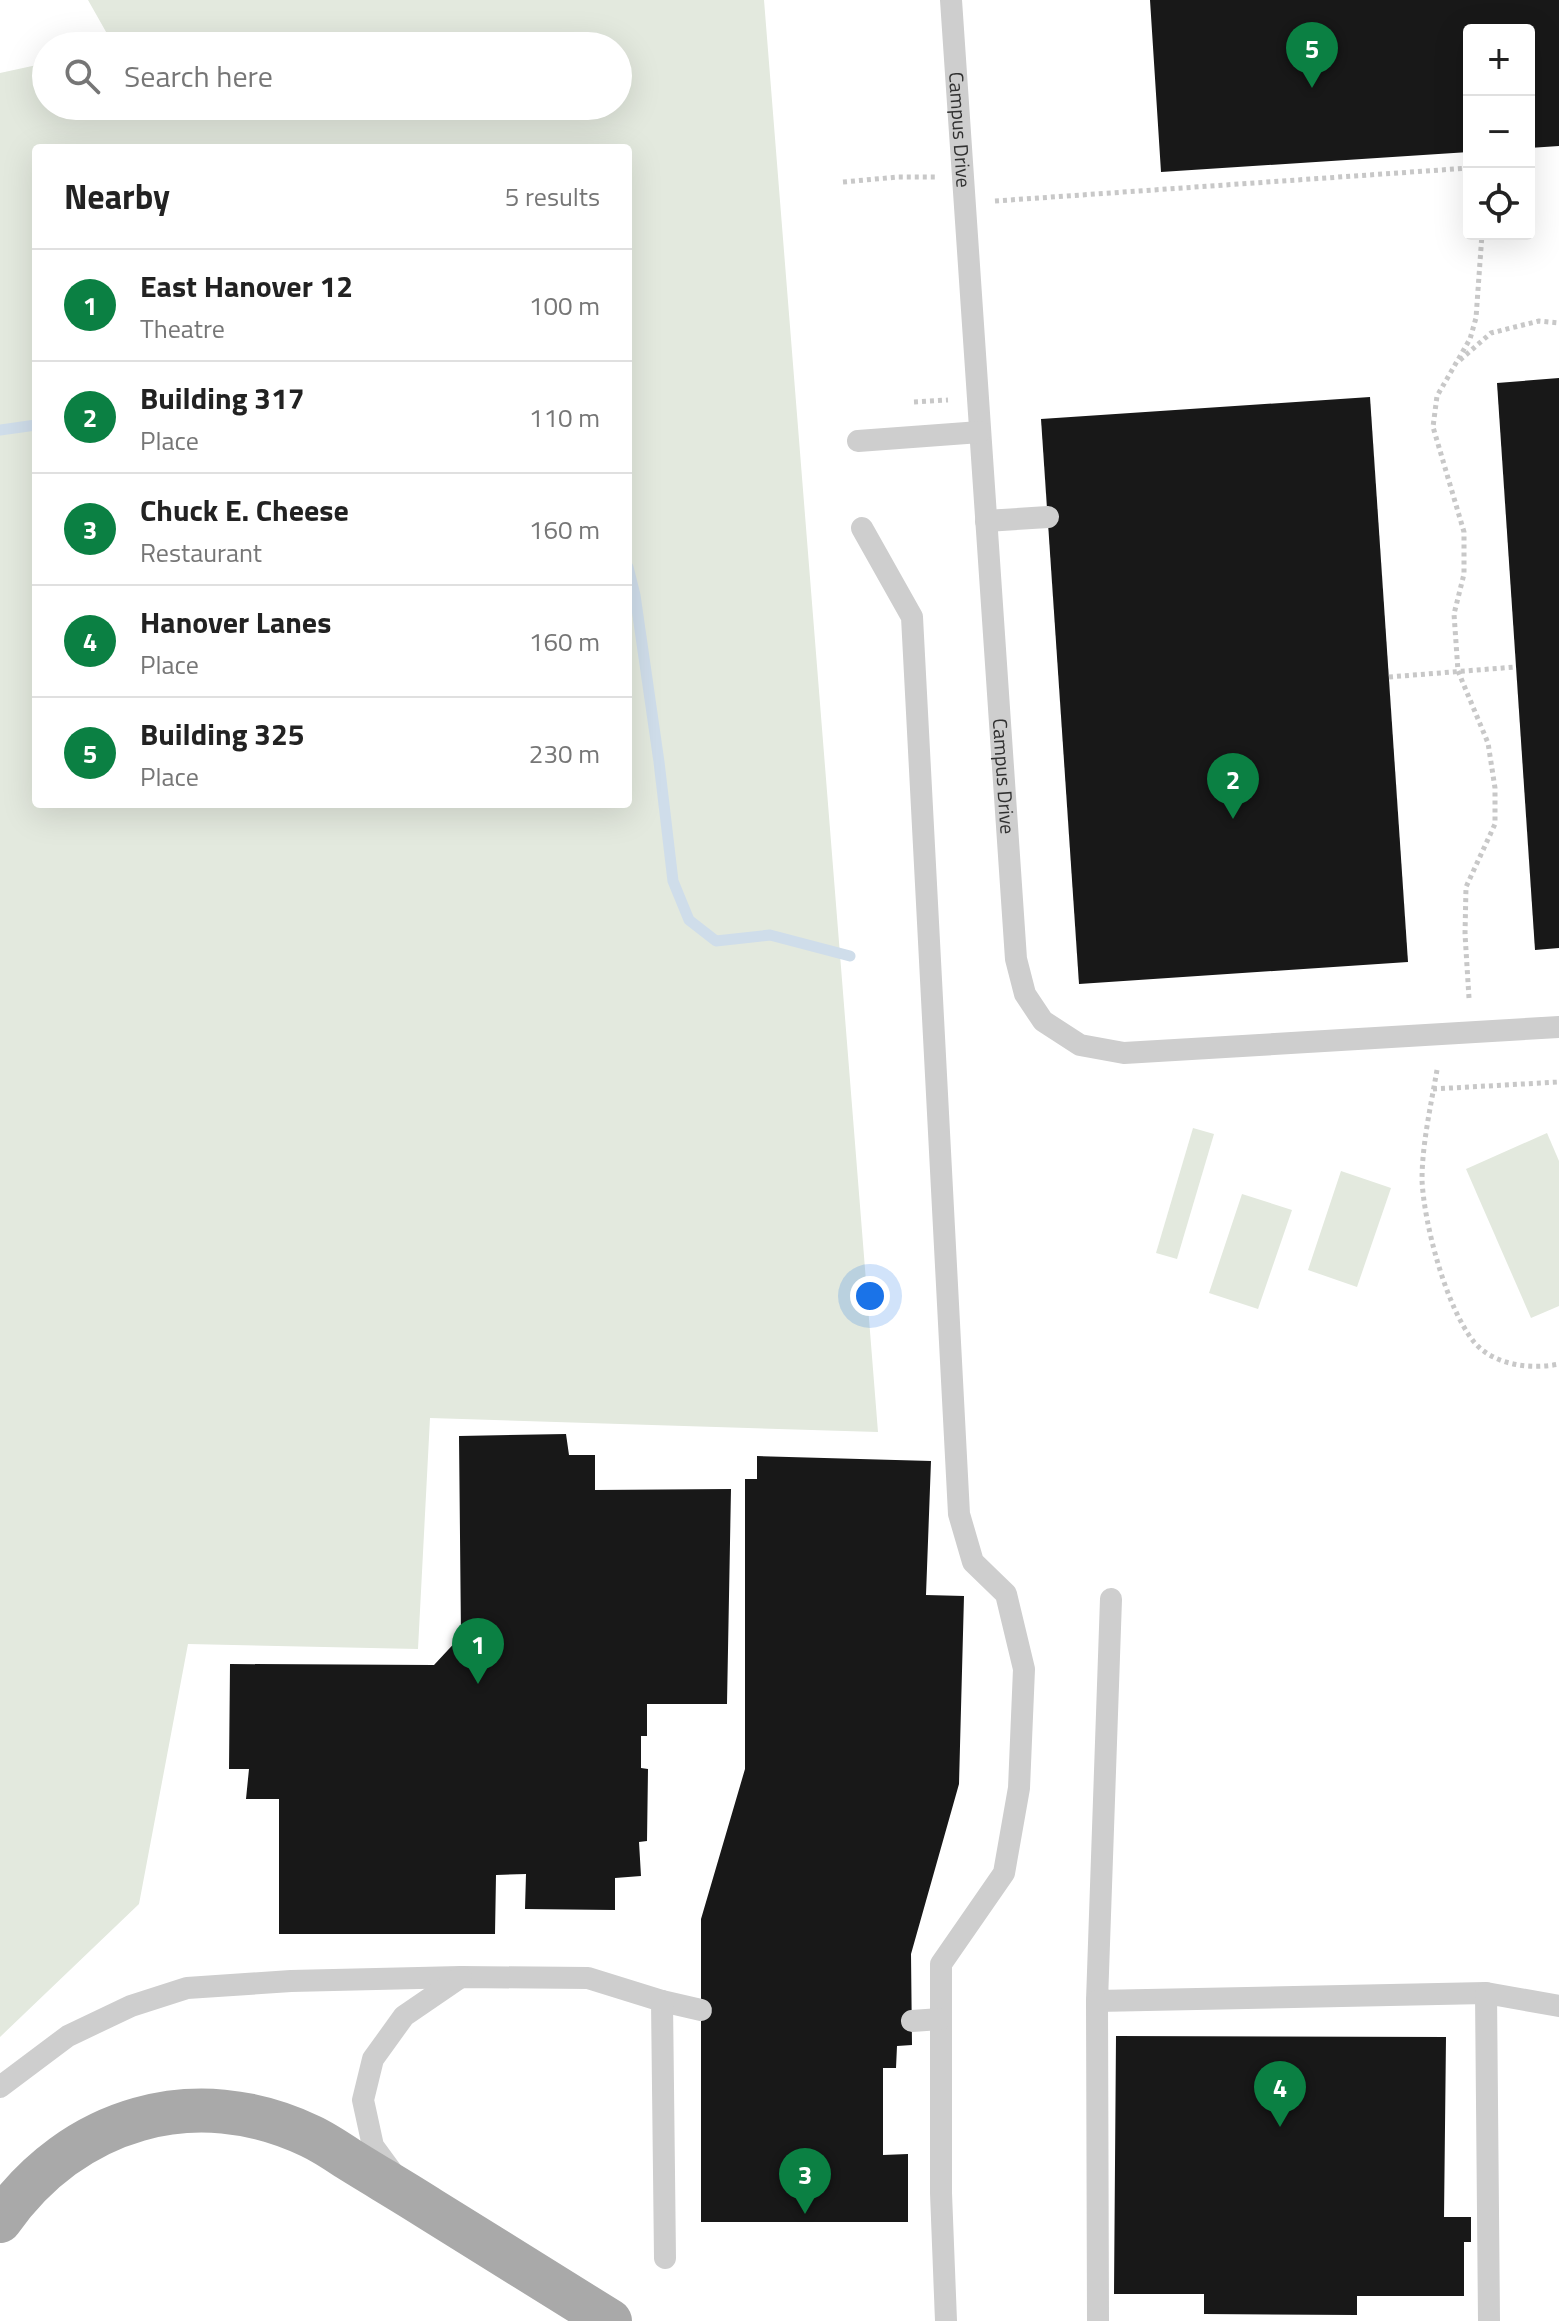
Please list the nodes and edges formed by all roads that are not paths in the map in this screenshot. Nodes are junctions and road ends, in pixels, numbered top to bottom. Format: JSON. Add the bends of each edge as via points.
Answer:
{"nodes":[{"id":1,"x":951,"y":0,"type":"edge"},
{"id":2,"x":980,"y":432,"type":"junction"},
{"id":3,"x":858,"y":441,"type":"dead end"},
{"id":4,"x":1048,"y":517,"type":"dead end"},
{"id":5,"x":986,"y":521,"type":"junction"},
{"id":6,"x":862,"y":528,"type":"dead end"},
{"id":7,"x":1559,"y":1027,"type":"edge"},
{"id":8,"x":1111,"y":1599,"type":"dead end"},
{"id":9,"x":461,"y":1977,"type":"junction"},
{"id":10,"x":1486,"y":1993,"type":"junction"},
{"id":11,"x":662,"y":2001,"type":"junction"},
{"id":12,"x":1097,"y":2001,"type":"junction"},
{"id":13,"x":1559,"y":2006,"type":"edge"},
{"id":14,"x":701,"y":2010,"type":"dead end"},
{"id":15,"x":940,"y":2019,"type":"junction"},
{"id":16,"x":912,"y":2021,"type":"dead end"},
{"id":17,"x":0,"y":2087,"type":"edge"},
{"id":18,"x":413,"y":2198,"type":"junction"},
{"id":19,"x":0,"y":2221,"type":"edge"},
{"id":20,"x":665,"y":2258,"type":"dead end"},
{"id":21,"x":946,"y":2310,"type":"edge"},
{"id":22,"x":610,"y":2321,"type":"edge"},
{"id":23,"x":1098,"y":2321,"type":"edge"},
{"id":24,"x":1489,"y":2321,"type":"edge"}],
"edges":[{"from":1,"to":2,"type":"lane","name":"Campus Drive"},
{"from":2,"to":3,"type":"lane"},
{"from":2,"to":5,"type":"lane","name":"Campus Drive"},
{"from":4,"to":5,"type":"lane"},
{"from":5,"to":7,"type":"lane","name":"Campus Drive","via":[[1016,959],[1025,994],[1043,1021],[1080,1045],[1124,1053]]},
{"from":6,"to":15,"type":"lane","via":[[912,617],[959,1514],[973,1562],[1006,1594],[1024,1669],[1019,1788],[1004,1873],[941,1964]]},
{"from":8,"to":12,"type":"lane"},
{"from":9,"to":11,"type":"lane","via":[[588,1978]]},
{"from":9,"to":17,"type":"lane","via":[[187,1988],[131,2006],[68,2036]]},
{"from":9,"to":18,"type":"lane","via":[[404,2016],[373,2059],[366,2086],[363,2100],[373,2146]]},
{"from":10,"to":12,"type":"lane"},
{"from":10,"to":13,"type":"lane"},
{"from":10,"to":24,"type":"lane"},
{"from":11,"to":14,"type":"lane"},
{"from":11,"to":20,"type":"lane"},
{"from":12,"to":23,"type":"lane"},
{"from":15,"to":16,"type":"lane"},
{"from":15,"to":21,"type":"lane"},
{"from":18,"to":19,"type":"main road","via":[[310,2135],[248,2114],[189,2110],[145,2116],[105,2130],[64,2154],[29,2184]]},
{"from":18,"to":22,"type":"main road"}]}
